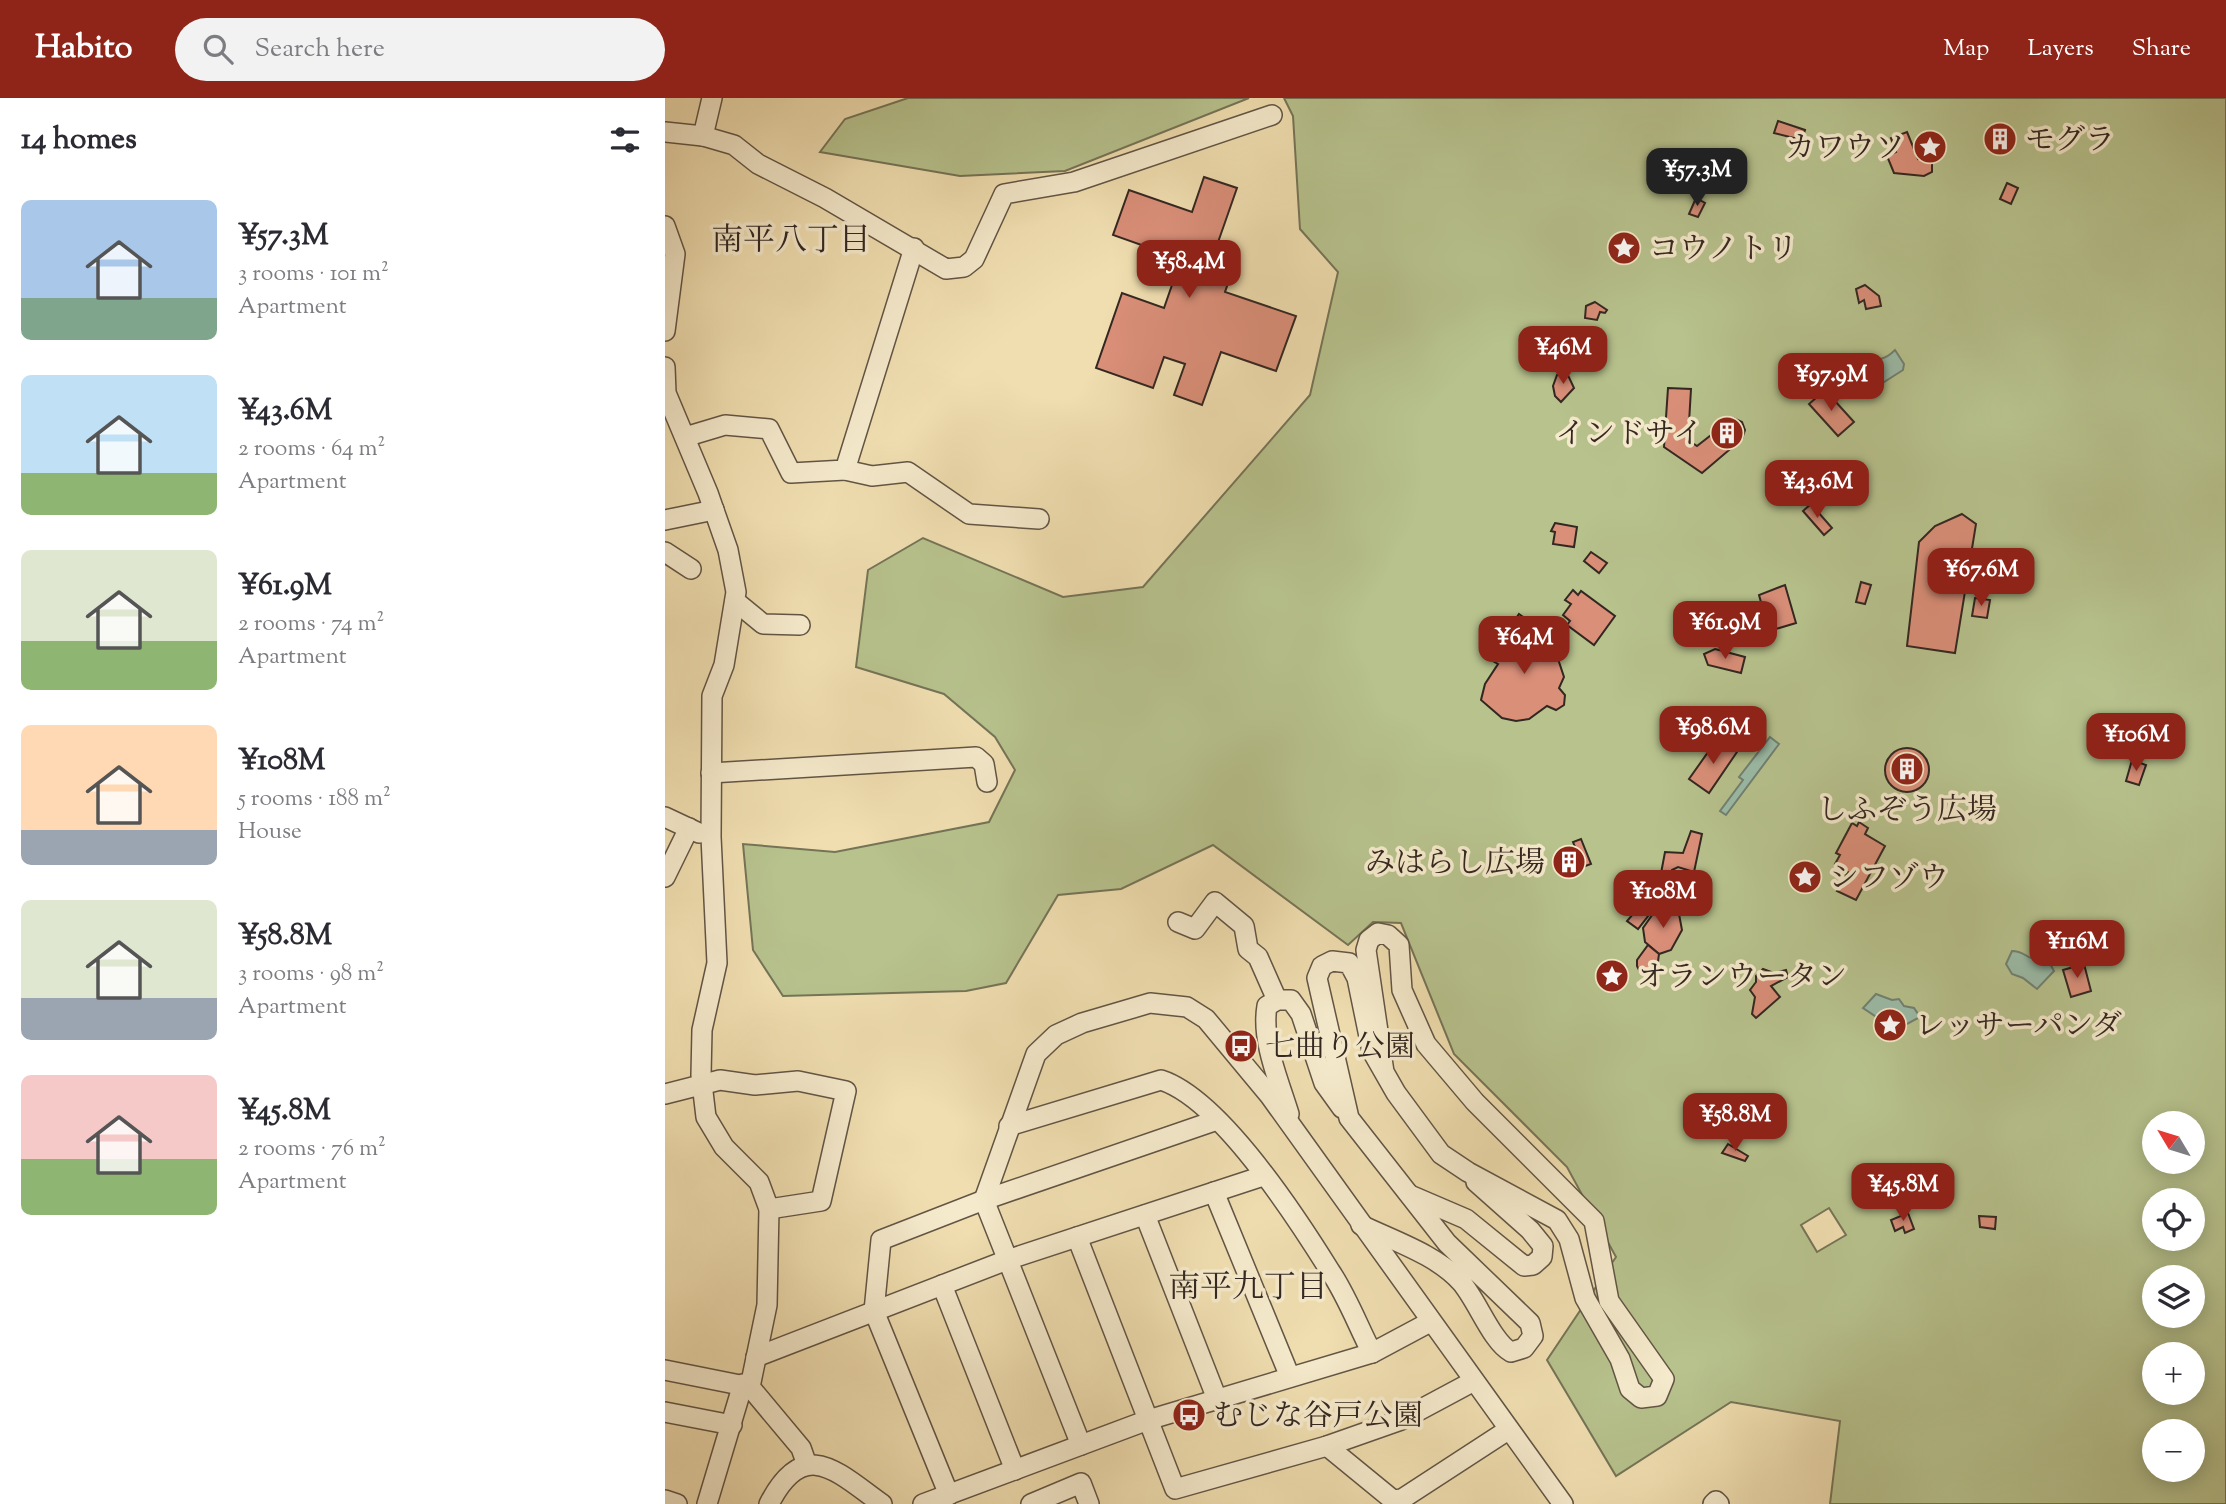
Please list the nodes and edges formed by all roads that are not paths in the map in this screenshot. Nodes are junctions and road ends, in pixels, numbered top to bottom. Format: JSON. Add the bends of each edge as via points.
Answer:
{"nodes":[{"id":1,"x":712,"y":98,"type":"edge"},
{"id":2,"x":1272,"y":115,"type":"dead end"},
{"id":3,"x":665,"y":132,"type":"edge"},
{"id":4,"x":703,"y":136,"type":"junction"},
{"id":5,"x":665,"y":226,"type":"edge"},
{"id":6,"x":914,"y":248,"type":"junction"},
{"id":7,"x":665,"y":331,"type":"edge"},
{"id":8,"x":665,"y":367,"type":"edge"},
{"id":9,"x":671,"y":418,"type":"edge"},
{"id":10,"x":685,"y":437,"type":"junction"},
{"id":11,"x":845,"y":470,"type":"junction"},
{"id":12,"x":714,"y":510,"type":"junction"},
{"id":13,"x":1039,"y":519,"type":"dead end"},
{"id":14,"x":665,"y":520,"type":"edge"},
{"id":15,"x":665,"y":552,"type":"edge"},
{"id":16,"x":691,"y":569,"type":"dead end"},
{"id":17,"x":735,"y":601,"type":"junction"},
{"id":18,"x":800,"y":625,"type":"dead end"},
{"id":19,"x":711,"y":773,"type":"junction"},
{"id":20,"x":987,"y":782,"type":"dead end"},
{"id":21,"x":665,"y":817,"type":"edge"},
{"id":22,"x":689,"y":828,"type":"junction"},
{"id":23,"x":711,"y":838,"type":"junction"},
{"id":24,"x":665,"y":877,"type":"edge"},
{"id":25,"x":1178,"y":922,"type":"dead end"},
{"id":26,"x":1277,"y":1000,"type":"junction"},
{"id":27,"x":1384,"y":1072,"type":"junction"},
{"id":28,"x":703,"y":1083,"type":"junction"},
{"id":29,"x":665,"y":1094,"type":"edge"},
{"id":30,"x":1349,"y":1118,"type":"junction"},
{"id":31,"x":1217,"y":1121,"type":"junction"},
{"id":32,"x":1009,"y":1126,"type":"junction"},
{"id":33,"x":1293,"y":1128,"type":"junction"},
{"id":34,"x":1468,"y":1172,"type":"junction"},
{"id":35,"x":1263,"y":1176,"type":"junction"},
{"id":36,"x":1214,"y":1192,"type":"junction"},
{"id":37,"x":1405,"y":1193,"type":"junction"},
{"id":38,"x":984,"y":1200,"type":"junction"},
{"id":39,"x":769,"y":1209,"type":"junction"},
{"id":40,"x":1145,"y":1215,"type":"junction"},
{"id":41,"x":1361,"y":1226,"type":"junction"},
{"id":42,"x":1077,"y":1237,"type":"junction"},
{"id":43,"x":1007,"y":1261,"type":"junction"},
{"id":44,"x":942,"y":1285,"type":"junction"},
{"id":45,"x":874,"y":1311,"type":"junction"},
{"id":46,"x":1430,"y":1322,"type":"junction"},
{"id":47,"x":1372,"y":1353,"type":"junction"},
{"id":48,"x":756,"y":1357,"type":"junction"},
{"id":49,"x":665,"y":1370,"type":"edge"},
{"id":50,"x":1290,"y":1377,"type":"junction"},
{"id":51,"x":1472,"y":1382,"type":"junction"},
{"id":52,"x":747,"y":1386,"type":"junction"},
{"id":53,"x":1217,"y":1399,"type":"junction"},
{"id":54,"x":665,"y":1412,"type":"edge"},
{"id":55,"x":1148,"y":1420,"type":"junction"},
{"id":56,"x":732,"y":1425,"type":"junction"},
{"id":57,"x":1508,"y":1430,"type":"junction"},
{"id":58,"x":1081,"y":1445,"type":"junction"},
{"id":59,"x":1327,"y":1446,"type":"junction"},
{"id":60,"x":807,"y":1465,"type":"junction"},
{"id":61,"x":1015,"y":1470,"type":"junction"},
{"id":62,"x":949,"y":1495,"type":"junction"},
{"id":63,"x":665,"y":1500,"type":"edge"},
{"id":64,"x":677,"y":1504,"type":"edge"},
{"id":65,"x":707,"y":1504,"type":"edge"},
{"id":66,"x":769,"y":1504,"type":"edge"},
{"id":67,"x":882,"y":1504,"type":"edge"},
{"id":68,"x":923,"y":1504,"type":"edge"},
{"id":69,"x":1031,"y":1504,"type":"edge"},
{"id":70,"x":1089,"y":1504,"type":"edge"},
{"id":71,"x":1563,"y":1504,"type":"edge"},
{"id":72,"x":1713,"y":1504,"type":"edge"},
{"id":73,"x":1719,"y":1504,"type":"edge"}],
"edges":[{"from":1,"to":4,"type":"street"},
{"from":2,"to":6,"type":"street","via":[[1074,182],[1005,194],[974,259],[964,267],[946,269]]},
{"from":3,"to":4,"type":"street"},
{"from":4,"to":6,"type":"street","via":[[734,145],[758,164]]},
{"from":5,"to":7,"type":"street","via":[[675,254]]},
{"from":6,"to":11,"type":"street"},
{"from":8,"to":9,"type":"street"},
{"from":9,"to":10,"type":"street"},
{"from":10,"to":11,"type":"street","via":[[725,425],[769,429],[791,473]]},
{"from":10,"to":12,"type":"street"},
{"from":11,"to":13,"type":"street","via":[[872,476],[908,472],[969,514]]},
{"from":12,"to":14,"type":"street"},
{"from":12,"to":17,"type":"street","via":[[727,550]]},
{"from":15,"to":16,"type":"street"},
{"from":17,"to":18,"type":"street","via":[[763,624]]},
{"from":17,"to":19,"type":"street","via":[[724,665],[712,696]]},
{"from":19,"to":20,"type":"street","via":[[976,757],[985,764]]},
{"from":19,"to":23,"type":"street"},
{"from":21,"to":22,"type":"street"},
{"from":22,"to":23,"type":"street"},
{"from":22,"to":24,"type":"street"},
{"from":23,"to":28,"type":"street","via":[[717,963],[702,1030]]},
{"from":25,"to":26,"type":"street","via":[[1195,929],[1215,902],[1244,926],[1248,949],[1258,957]]},
{"from":26,"to":30,"type":"street","via":[[1291,1000],[1301,1014],[1324,1083]]},
{"from":26,"to":33,"type":"street","via":[[1267,1006],[1265,1018]]},
{"from":27,"to":30,"type":"street","via":[[1372,1051],[1357,978],[1349,964],[1332,961],[1322,966],[1317,978],[1322,1009]]},
{"from":27,"to":34,"type":"street","via":[[1441,1154]]},
{"from":27,"to":34,"type":"street","via":[[1366,950],[1378,933],[1399,945],[1402,990],[1415,1024],[1443,1067],[1594,1221],[1609,1301],[1664,1379],[1657,1396],[1641,1398],[1630,1389],[1620,1359],[1585,1298],[1569,1239],[1556,1220]]},
{"from":28,"to":29,"type":"street"},
{"from":28,"to":39,"type":"street","via":[[706,1117],[724,1147],[759,1182]]},
{"from":28,"to":39,"type":"street","via":[[798,1081],[846,1091],[821,1201]]},
{"from":30,"to":37,"type":"street"},
{"from":31,"to":32,"type":"street","via":[[1177,1085],[1161,1080]]},
{"from":31,"to":35,"type":"street"},
{"from":31,"to":38,"type":"street"},
{"from":32,"to":33,"type":"street","via":[[1036,1054],[1056,1035],[1150,1003],[1170,1003],[1206,1019]]},
{"from":32,"to":38,"type":"street"},
{"from":33,"to":41,"type":"street"},
{"from":34,"to":37,"type":"street","via":[[1543,1246],[1542,1257],[1533,1265],[1524,1266],[1466,1219]]},
{"from":35,"to":36,"type":"street"},
{"from":35,"to":47,"type":"street","via":[[1332,1272]]},
{"from":36,"to":40,"type":"street"},
{"from":36,"to":50,"type":"street"},
{"from":37,"to":41,"type":"street","via":[[1447,1244],[1530,1323],[1533,1336],[1524,1348],[1511,1352],[1501,1347],[1479,1304],[1439,1264]]},
{"from":38,"to":43,"type":"street"},
{"from":38,"to":45,"type":"street","via":[[881,1240]]},
{"from":39,"to":48,"type":"street","via":[[767,1305]]},
{"from":40,"to":42,"type":"street"},
{"from":40,"to":53,"type":"street"},
{"from":41,"to":46,"type":"street"},
{"from":42,"to":43,"type":"street"},
{"from":42,"to":55,"type":"street"},
{"from":43,"to":44,"type":"street"},
{"from":43,"to":58,"type":"street"},
{"from":44,"to":45,"type":"street"},
{"from":44,"to":61,"type":"street"},
{"from":45,"to":48,"type":"street"},
{"from":45,"to":62,"type":"street"},
{"from":46,"to":47,"type":"street"},
{"from":46,"to":51,"type":"street"},
{"from":47,"to":50,"type":"street"},
{"from":48,"to":52,"type":"street"},
{"from":49,"to":52,"type":"street"},
{"from":50,"to":53,"type":"street"},
{"from":51,"to":57,"type":"street"},
{"from":51,"to":59,"type":"street","via":[[1401,1420]]},
{"from":52,"to":56,"type":"street"},
{"from":52,"to":60,"type":"street","via":[[801,1448]]},
{"from":53,"to":55,"type":"street"},
{"from":54,"to":56,"type":"street"},
{"from":55,"to":58,"type":"street"},
{"from":55,"to":59,"type":"street","via":[[1175,1489]]},
{"from":56,"to":65,"type":"street"},
{"from":57,"to":59,"type":"street","via":[[1402,1499],[1393,1500]]},
{"from":57,"to":71,"type":"street"},
{"from":58,"to":61,"type":"street"},
{"from":60,"to":66,"type":"street","via":[[785,1478]]},
{"from":60,"to":67,"type":"street","via":[[834,1469]]},
{"from":61,"to":62,"type":"street"},
{"from":62,"to":68,"type":"street"},
{"from":63,"to":64,"type":"street"},
{"from":69,"to":70,"type":"street","via":[[1080,1483]]},
{"from":72,"to":73,"type":"street"}]}
